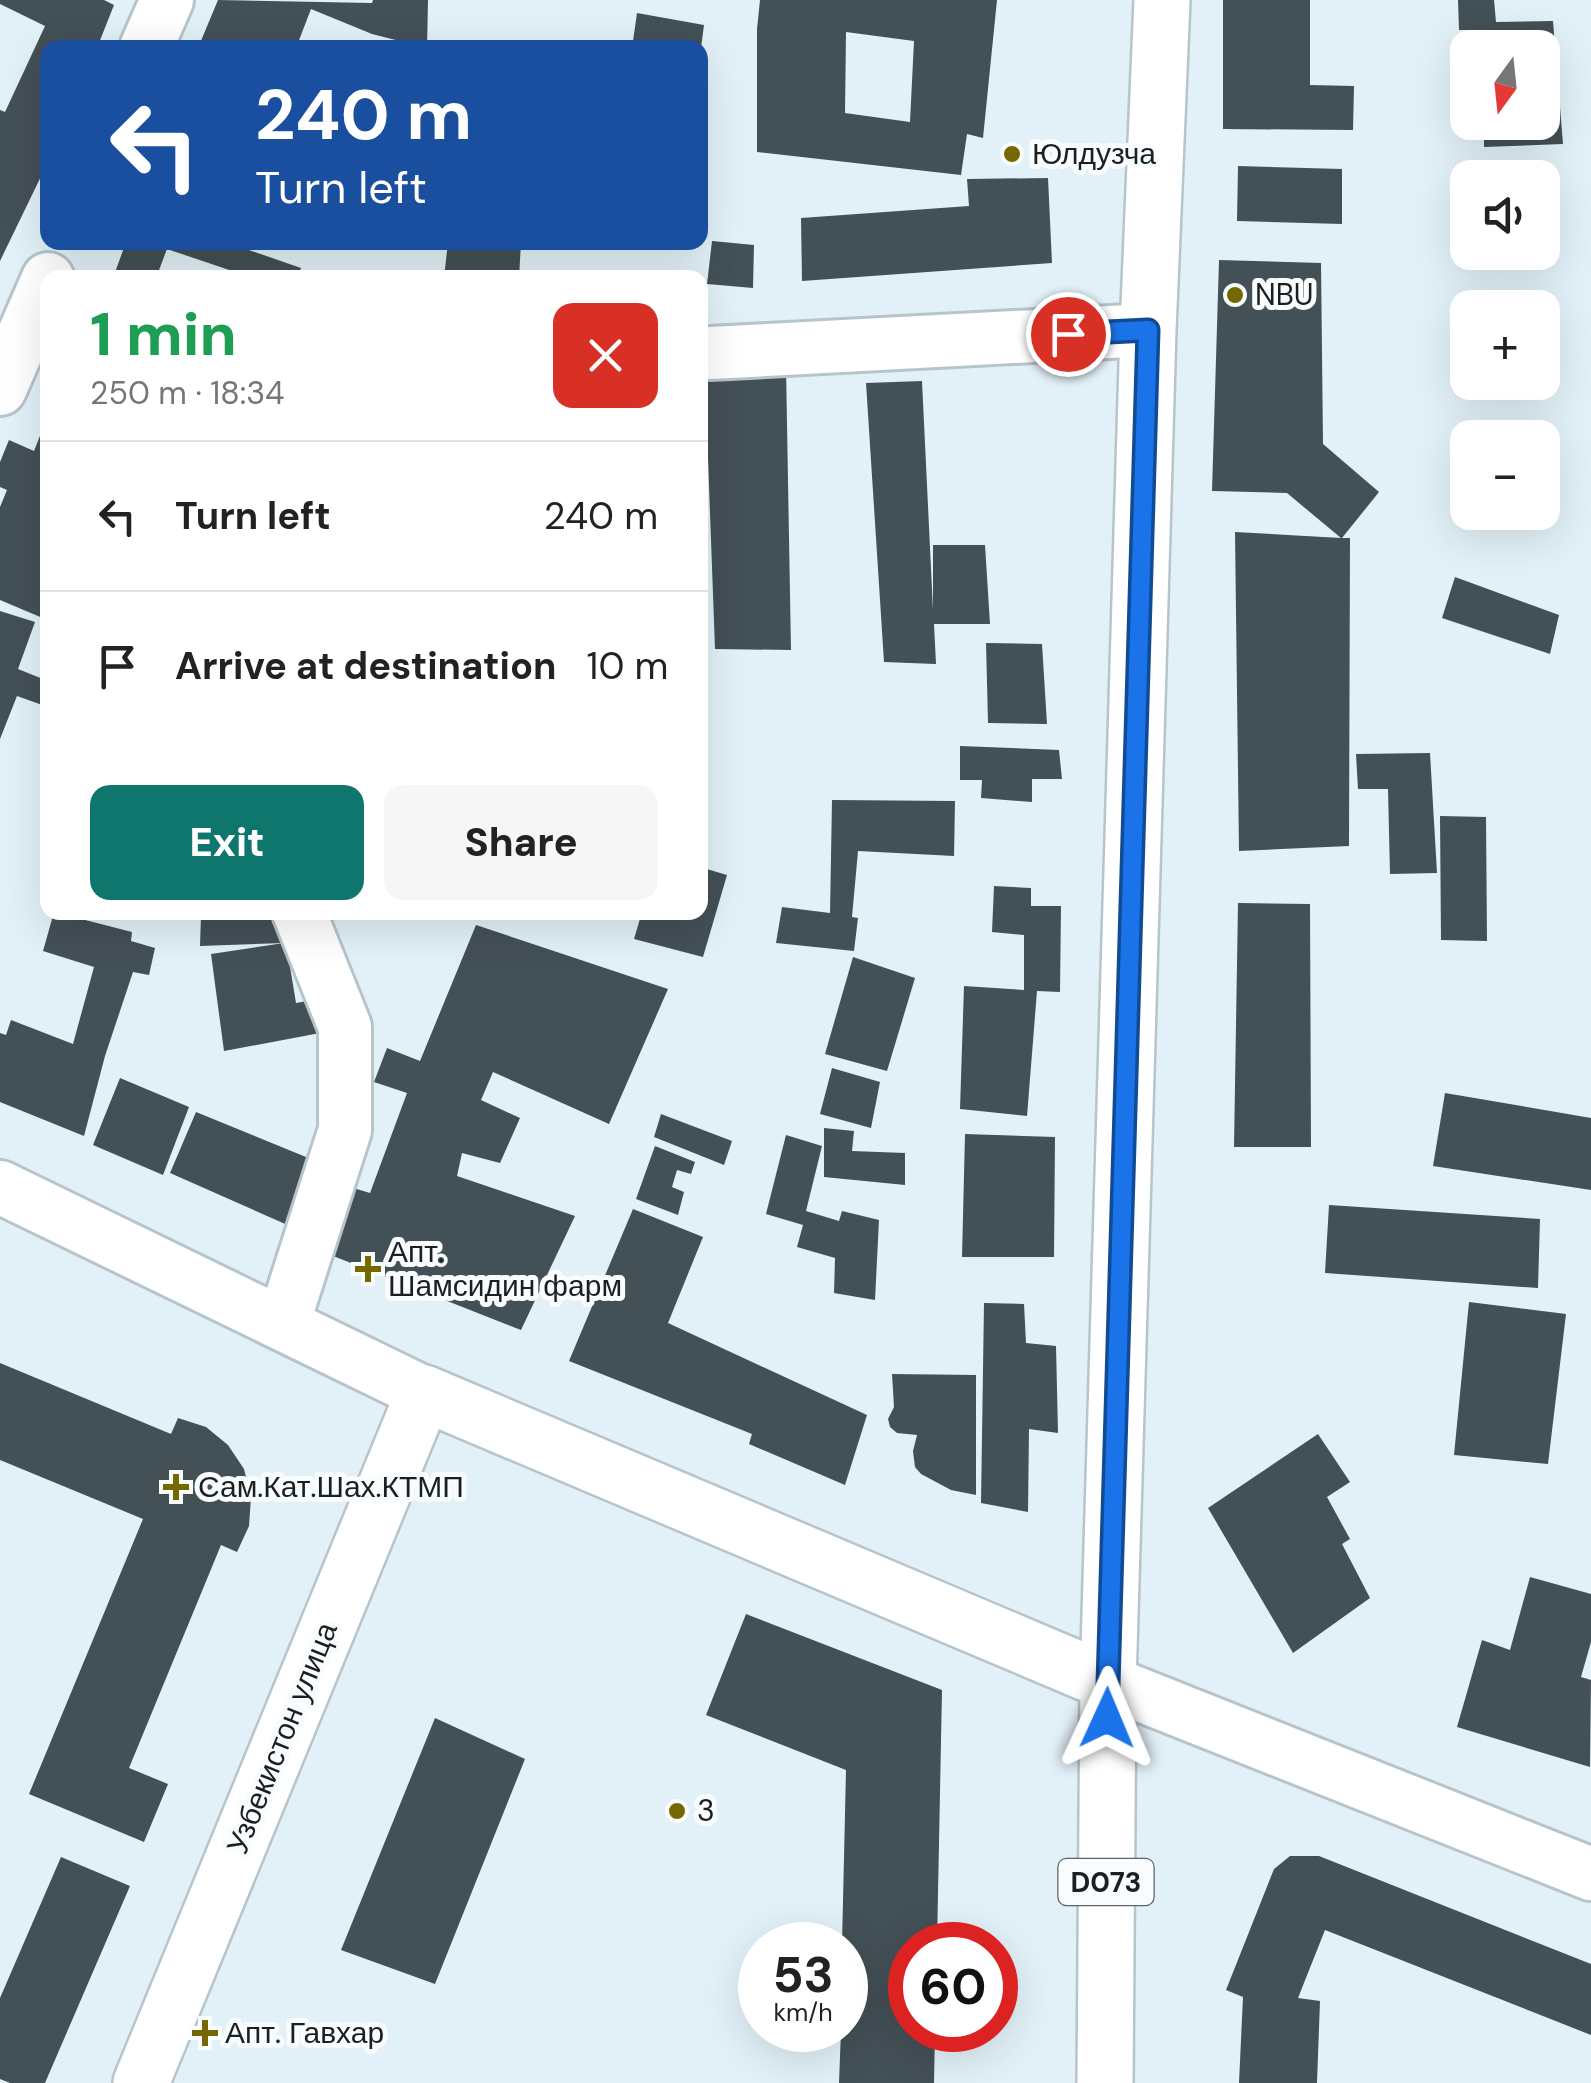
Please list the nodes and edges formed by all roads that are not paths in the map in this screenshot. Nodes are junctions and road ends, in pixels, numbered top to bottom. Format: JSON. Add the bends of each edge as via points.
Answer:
{"nodes":[{"id":1,"x":167,"y":0,"type":"edge"},
{"id":2,"x":1162,"y":0,"type":"edge"},
{"id":3,"x":150,"y":40,"type":"edge"},
{"id":4,"x":40,"y":295,"type":"edge"},
{"id":5,"x":1148,"y":330,"type":"junction"},
{"id":6,"x":710,"y":353,"type":"dead end"},
{"id":7,"x":4,"y":372,"type":"edge"},
{"id":8,"x":301,"y":920,"type":"edge"},
{"id":9,"x":0,"y":1188,"type":"edge"},
{"id":10,"x":283,"y":1324,"type":"junction"},
{"id":11,"x":424,"y":1393,"type":"junction"},
{"id":12,"x":1108,"y":1682,"type":"junction"},
{"id":13,"x":1591,"y":1874,"type":"edge"},
{"id":14,"x":141,"y":2083,"type":"edge"},
{"id":15,"x":1105,"y":2083,"type":"edge"}],
"edges":[{"from":1,"to":3,"type":"street"},
{"from":2,"to":5,"type":"main road","number":"D073"},
{"from":4,"to":7,"type":"street"},
{"from":5,"to":6,"type":"street"},
{"from":5,"to":12,"type":"main road","number":"D073"},
{"from":8,"to":10,"type":"street","via":[[345,1027],[345,1130]]},
{"from":9,"to":10,"type":"street"},
{"from":10,"to":11,"type":"street"},
{"from":11,"to":12,"type":"main road"},
{"from":11,"to":14,"type":"main road","name":"Узбекистон улица"},
{"from":12,"to":13,"type":"street"},
{"from":12,"to":15,"type":"main road","number":"D073"}]}
